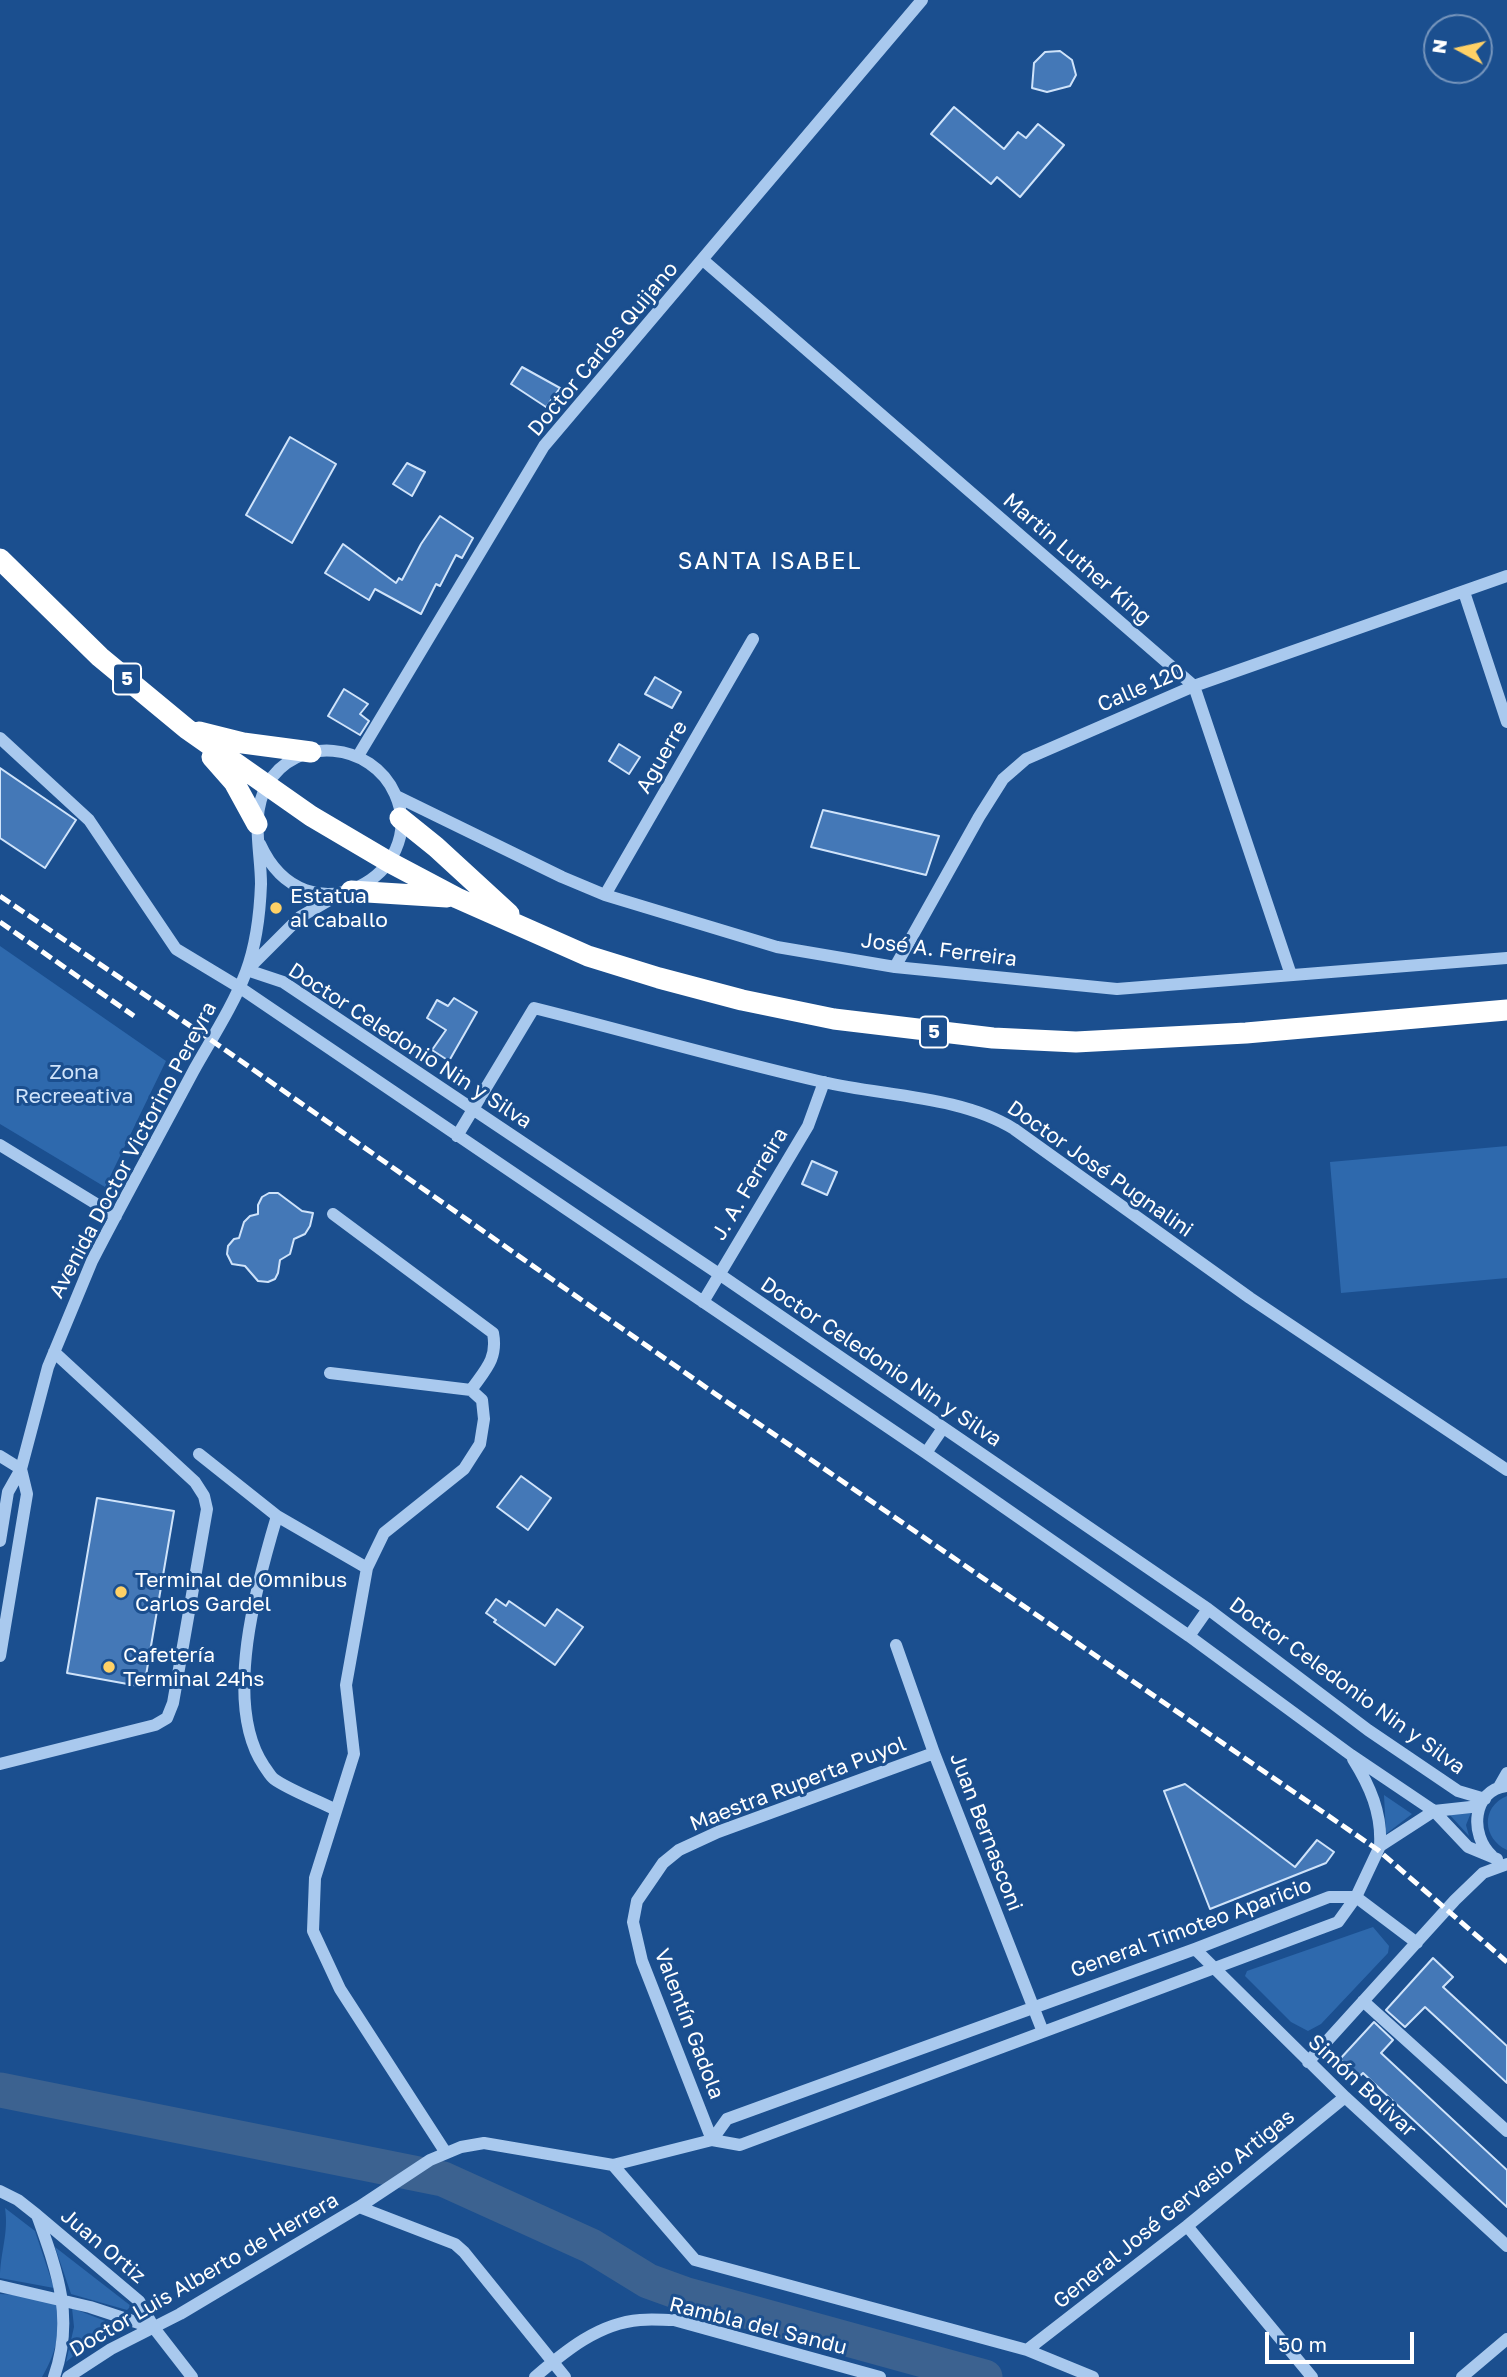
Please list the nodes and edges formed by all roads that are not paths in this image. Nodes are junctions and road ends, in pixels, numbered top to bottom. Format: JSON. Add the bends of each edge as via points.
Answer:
{"nodes":[{"id":1,"x":922,"y":0,"type":"edge"},
{"id":2,"x":704,"y":260,"type":"junction"},
{"id":3,"x":0,"y":559,"type":"edge"},
{"id":4,"x":1507,"y":576,"type":"edge"},
{"id":5,"x":1464,"y":592,"type":"junction"},
{"id":6,"x":753,"y":639,"type":"dead end"},
{"id":7,"x":1194,"y":686,"type":"junction"},
{"id":8,"x":1507,"y":722,"type":"edge"},
{"id":9,"x":187,"y":729,"type":"junction"},
{"id":10,"x":0,"y":738,"type":"edge"},
{"id":11,"x":311,"y":752,"type":"junction"},
{"id":12,"x":358,"y":756,"type":"junction"},
{"id":13,"x":267,"y":785,"type":"junction"},
{"id":14,"x":396,"y":796,"type":"junction"},
{"id":15,"x":400,"y":818,"type":"junction"},
{"id":16,"x":258,"y":834,"type":"junction"},
{"id":17,"x":389,"y":862,"type":"junction"},
{"id":18,"x":346,"y":892,"type":"junction"},
{"id":19,"x":605,"y":895,"type":"junction"},
{"id":20,"x":457,"y":898,"type":"junction"},
{"id":21,"x":527,"y":929,"type":"junction"},
{"id":22,"x":1507,"y":958,"type":"edge"},
{"id":23,"x":895,"y":967,"type":"junction"},
{"id":24,"x":247,"y":970,"type":"junction"},
{"id":25,"x":1292,"y":975,"type":"junction"},
{"id":26,"x":239,"y":987,"type":"junction"},
{"id":27,"x":1507,"y":1010,"type":"edge"},
{"id":28,"x":824,"y":1082,"type":"junction"},
{"id":29,"x":472,"y":1110,"type":"junction"},
{"id":30,"x":457,"y":1136,"type":"junction"},
{"id":31,"x":0,"y":1145,"type":"edge"},
{"id":32,"x":333,"y":1214,"type":"dead end"},
{"id":33,"x":116,"y":1216,"type":"junction"},
{"id":34,"x":719,"y":1274,"type":"junction"},
{"id":35,"x":703,"y":1302,"type":"junction"},
{"id":36,"x":54,"y":1352,"type":"junction"},
{"id":37,"x":330,"y":1373,"type":"dead end"},
{"id":38,"x":471,"y":1390,"type":"junction"},
{"id":39,"x":943,"y":1427,"type":"junction"},
{"id":40,"x":926,"y":1453,"type":"junction"},
{"id":41,"x":200,"y":1454,"type":"dead end"},
{"id":42,"x":0,"y":1456,"type":"edge"},
{"id":43,"x":21,"y":1469,"type":"junction"},
{"id":44,"x":1507,"y":1470,"type":"edge"},
{"id":45,"x":277,"y":1516,"type":"junction"},
{"id":46,"x":0,"y":1541,"type":"edge"},
{"id":47,"x":367,"y":1568,"type":"junction"},
{"id":48,"x":1208,"y":1609,"type":"junction"},
{"id":49,"x":1189,"y":1636,"type":"junction"},
{"id":50,"x":896,"y":1645,"type":"dead end"},
{"id":51,"x":0,"y":1656,"type":"edge"},
{"id":52,"x":934,"y":1753,"type":"junction"},
{"id":53,"x":1351,"y":1755,"type":"junction"},
{"id":54,"x":0,"y":1764,"type":"edge"},
{"id":55,"x":1507,"y":1773,"type":"edge"},
{"id":56,"x":1503,"y":1786,"type":"edge"},
{"id":57,"x":1482,"y":1802,"type":"junction"},
{"id":58,"x":336,"y":1810,"type":"junction"},
{"id":59,"x":1434,"y":1811,"type":"junction"},
{"id":60,"x":1380,"y":1846,"type":"junction"},
{"id":61,"x":1503,"y":1862,"type":"edge"},
{"id":62,"x":1356,"y":1897,"type":"junction"},
{"id":63,"x":633,"y":1922,"type":"joint"},
{"id":64,"x":1417,"y":1943,"type":"junction"},
{"id":65,"x":1195,"y":1949,"type":"junction"},
{"id":66,"x":1215,"y":1969,"type":"junction"},
{"id":67,"x":1363,"y":2001,"type":"junction"},
{"id":68,"x":1033,"y":2007,"type":"junction"},
{"id":69,"x":1043,"y":2032,"type":"junction"},
{"id":70,"x":1308,"y":2062,"type":"junction"},
{"id":71,"x":1345,"y":2096,"type":"junction"},
{"id":72,"x":1507,"y":2131,"type":"edge"},
{"id":73,"x":712,"y":2140,"type":"junction"},
{"id":74,"x":446,"y":2153,"type":"junction"},
{"id":75,"x":613,"y":2165,"type":"junction"},
{"id":76,"x":0,"y":2191,"type":"edge"},
{"id":77,"x":359,"y":2207,"type":"junction"},
{"id":78,"x":37,"y":2214,"type":"junction"},
{"id":79,"x":1188,"y":2226,"type":"junction"},
{"id":80,"x":1507,"y":2246,"type":"edge"},
{"id":81,"x":0,"y":2286,"type":"edge"},
{"id":82,"x":63,"y":2301,"type":"junction"},
{"id":83,"x":154,"y":2328,"type":"junction"},
{"id":84,"x":1507,"y":2339,"type":"edge"},
{"id":85,"x":1027,"y":2350,"type":"junction"},
{"id":86,"x":553,"y":2362,"type":"junction"},
{"id":87,"x":54,"y":2377,"type":"edge"},
{"id":88,"x":68,"y":2377,"type":"edge"},
{"id":89,"x":192,"y":2377,"type":"edge"},
{"id":90,"x":535,"y":2377,"type":"edge"},
{"id":91,"x":565,"y":2377,"type":"edge"},
{"id":92,"x":880,"y":2377,"type":"edge"},
{"id":93,"x":1093,"y":2377,"type":"edge"},
{"id":94,"x":1312,"y":2377,"type":"edge"},
{"id":95,"x":1462,"y":2377,"type":"edge"}],
"edges":[{"from":1,"to":2,"type":"street","name":"Doctor Carlos Quijano"},
{"from":2,"to":7,"type":"street","name":"Martin Luther King"},
{"from":2,"to":12,"type":"street","name":"Doctor Carlos Quijano","via":[[544,446]]},
{"from":3,"to":9,"type":"highway","number":"5","via":[[100,657]]},
{"from":4,"to":5,"type":"street","name":"Calle 120"},
{"from":5,"to":7,"type":"street","name":"Calle 120"},
{"from":5,"to":8,"type":"street"},
{"from":6,"to":19,"type":"street","name":"Aguerre"},
{"from":7,"to":23,"type":"street","name":"Calle 120","via":[[1026,759],[1003,779]]},
{"from":7,"to":25,"type":"street"},
{"from":9,"to":11,"type":"highway","via":[[243,743]]},
{"from":9,"to":13,"type":"highway","number":"5"},
{"from":9,"to":16,"type":"highway","via":[[234,782]]},
{"from":10,"to":26,"type":"street","name":"Doctor Celedonio Nin y Silva","via":[[89,820],[176,949]]},
{"from":11,"to":12,"type":"street","via":[[335,750]]},
{"from":11,"to":13,"type":"street","via":[[286,764]]},
{"from":12,"to":14,"type":"street","via":[[387,779]]},
{"from":13,"to":16,"type":"street","via":[[259,804]]},
{"from":13,"to":17,"type":"highway","number":"5"},
{"from":14,"to":15,"type":"street"},
{"from":14,"to":19,"type":"street","name":"José A. Ferreira"},
{"from":15,"to":17,"type":"street","via":[[398,841]]},
{"from":15,"to":21,"type":"highway"},
{"from":16,"to":18,"type":"street","via":[[267,860],[291,884],[324,894]]},
{"from":16,"to":24,"type":"street","via":[[260,906]]},
{"from":17,"to":18,"type":"street","via":[[366,884]]},
{"from":17,"to":20,"type":"highway","number":"5"},
{"from":18,"to":20,"type":"highway"},
{"from":18,"to":24,"type":"street","via":[[300,916]]},
{"from":19,"to":23,"type":"street","name":"José A. Ferreira","via":[[777,947]]},
{"from":20,"to":21,"type":"highway","number":"5"},
{"from":21,"to":27,"type":"highway","number":"5","via":[[588,956],[742,1000],[834,1019],[993,1038],[1147,1040]]},
{"from":22,"to":25,"type":"street","name":"José A. Ferreira"},
{"from":23,"to":25,"type":"street","name":"José A. Ferreira","via":[[1117,989]]},
{"from":24,"to":26,"type":"street","name":"Avenida Doctor Victorino Pereyra"},
{"from":24,"to":29,"type":"street","name":"Doctor Celedonio Nin y Silva","via":[[283,982]]},
{"from":26,"to":30,"type":"street","name":"Doctor Celedonio Nin y Silva"},
{"from":26,"to":33,"type":"street","name":"Avenida Doctor Victorino Pereyra"},
{"from":28,"to":29,"type":"street","name":"Doctor José Pugnalini","via":[[534,1008]]},
{"from":28,"to":34,"type":"street","name":"J. A. Ferreira","via":[[808,1126]]},
{"from":28,"to":44,"type":"street","name":"Doctor José Pugnalini","via":[[995,1118],[1250,1298]]},
{"from":29,"to":30,"type":"street"},
{"from":29,"to":34,"type":"street","name":"Doctor Celedonio Nin y Silva"},
{"from":30,"to":35,"type":"street","name":"Doctor Celedonio Nin y Silva"},
{"from":31,"to":33,"type":"street"},
{"from":32,"to":38,"type":"street","via":[[493,1332],[494,1356]]},
{"from":33,"to":36,"type":"street","name":"Avenida Doctor Victorino Pereyra"},
{"from":34,"to":35,"type":"street","name":"J. A. Ferreira"},
{"from":34,"to":39,"type":"street","name":"Doctor Celedonio Nin y Silva"},
{"from":35,"to":40,"type":"street","name":"Doctor Celedonio Nin y Silva"},
{"from":36,"to":43,"type":"street","name":"Avenida Doctor Victorino Pereyra"},
{"from":36,"to":54,"type":"street","via":[[195,1482],[207,1509],[173,1703],[166,1718],[155,1725]]},
{"from":37,"to":38,"type":"street"},
{"from":38,"to":47,"type":"street","via":[[482,1400],[480,1444],[464,1469],[384,1533]]},
{"from":39,"to":40,"type":"street"},
{"from":39,"to":48,"type":"street","name":"Doctor Celedonio Nin y Silva"},
{"from":40,"to":49,"type":"street","name":"Doctor Celedonio Nin y Silva"},
{"from":41,"to":45,"type":"street"},
{"from":42,"to":43,"type":"street"},
{"from":43,"to":46,"type":"street","name":"Avenida Doctor Victorino Pereyra","via":[[8,1492]]},
{"from":43,"to":51,"type":"street","name":"Avenida Doctor Victorino Pereyra","via":[[27,1494]]},
{"from":45,"to":47,"type":"street"},
{"from":45,"to":58,"type":"street","via":[[251,1617],[244,1681],[247,1726],[257,1755],[273,1778]]},
{"from":47,"to":58,"type":"street","via":[[345,1685],[354,1754]]},
{"from":48,"to":49,"type":"street"},
{"from":48,"to":57,"type":"street","name":"Doctor Celedonio Nin y Silva","via":[[1391,1745]]},
{"from":49,"to":53,"type":"street","name":"Doctor Celedonio Nin y Silva"},
{"from":50,"to":52,"type":"street","name":"Juan Bernasconi"},
{"from":52,"to":63,"type":"street","name":"Maestra Ruperta Puyol","via":[[679,1850],[663,1863],[637,1900]]},
{"from":52,"to":68,"type":"street","name":"Juan Bernasconi"},
{"from":53,"to":59,"type":"street","name":"Doctor Celedonio Nin y Silva"},
{"from":53,"to":60,"type":"street","via":[[1371,1788]]},
{"from":55,"to":56,"type":"street"},
{"from":56,"to":57,"type":"street"},
{"from":57,"to":59,"type":"street"},
{"from":57,"to":61,"type":"street","via":[[1476,1827],[1480,1842]]},
{"from":58,"to":74,"type":"street","via":[[315,1878],[313,1931],[340,1989]]},
{"from":59,"to":60,"type":"street"},
{"from":59,"to":61,"type":"street","name":"Doctor Celedonio Nin y Silva","via":[[1468,1847]]},
{"from":60,"to":62,"type":"street"},
{"from":61,"to":64,"type":"street","via":[[1483,1873]]},
{"from":62,"to":64,"type":"street"},
{"from":62,"to":65,"type":"street","name":"General Timoteo Aparicio","via":[[1329,1897]]},
{"from":62,"to":66,"type":"street","via":[[1338,1922]]},
{"from":63,"to":73,"type":"street","name":"Valentín Gadola","via":[[642,1961]]},
{"from":64,"to":67,"type":"street"},
{"from":65,"to":66,"type":"street","name":"Simón Bolivar"},
{"from":65,"to":68,"type":"street","name":"General Timoteo Aparicio"},
{"from":66,"to":69,"type":"street"},
{"from":66,"to":70,"type":"street","name":"Simón Bolivar"},
{"from":67,"to":70,"type":"street"},
{"from":67,"to":72,"type":"street"},
{"from":68,"to":69,"type":"street","name":"Juan Bernasconi"},
{"from":68,"to":73,"type":"street","name":"General Timoteo Aparicio","via":[[727,2119]]},
{"from":69,"to":73,"type":"street","via":[[740,2145]]},
{"from":70,"to":71,"type":"street","name":"Simón Bolivar"},
{"from":71,"to":79,"type":"street","name":"General José Gervasio Artigas"},
{"from":71,"to":80,"type":"street","name":"Simón Bolivar"},
{"from":73,"to":75,"type":"street"},
{"from":74,"to":75,"type":"street","via":[[484,2143]]},
{"from":74,"to":77,"type":"street","name":"Doctor Luis Alberto de Herrera"},
{"from":75,"to":85,"type":"street","via":[[700,2262]]},
{"from":76,"to":78,"type":"street","name":"Juan Ortiz"},
{"from":77,"to":83,"type":"street","name":"Doctor Luis Alberto de Herrera"},
{"from":77,"to":86,"type":"street","via":[[455,2245]]},
{"from":78,"to":82,"type":"street"},
{"from":78,"to":83,"type":"street","name":"Juan Ortiz","via":[[139,2301]]},
{"from":79,"to":85,"type":"street","name":"General José Gervasio Artigas"},
{"from":79,"to":94,"type":"street"},
{"from":81,"to":82,"type":"street"},
{"from":82,"to":83,"type":"street"},
{"from":82,"to":87,"type":"street","via":[[65,2335]]},
{"from":83,"to":88,"type":"street","name":"Doctor Luis Alberto de Herrera"},
{"from":83,"to":89,"type":"street","name":"Juan Ortiz"},
{"from":84,"to":95,"type":"street"},
{"from":85,"to":93,"type":"street"},
{"from":86,"to":90,"type":"street","name":"Rambla del Sandu"},
{"from":86,"to":91,"type":"street"},
{"from":86,"to":92,"type":"street","name":"Rambla del Sandu","via":[[586,2337],[613,2325],[674,2320]]}]}
